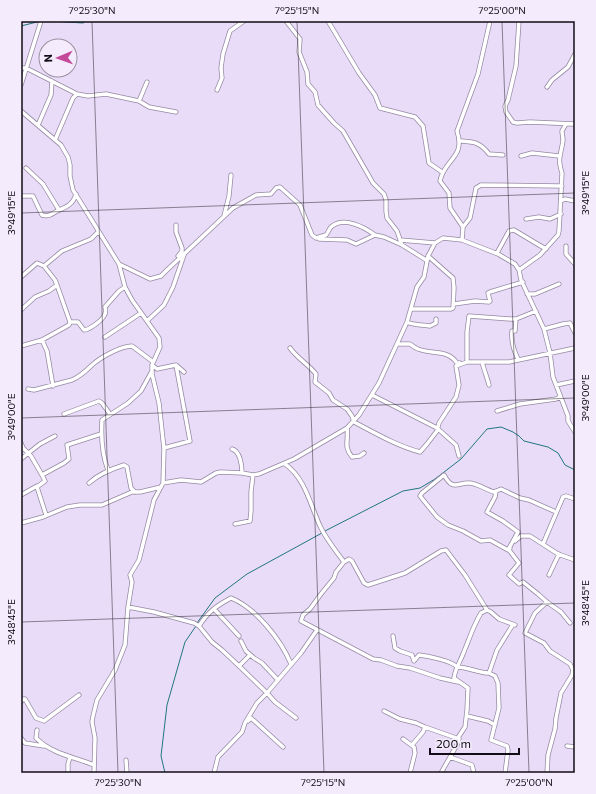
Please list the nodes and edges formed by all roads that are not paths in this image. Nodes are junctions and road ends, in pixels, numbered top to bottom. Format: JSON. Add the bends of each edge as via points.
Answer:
{"nodes":[{"id":1,"x":41,"y":21,"type":"edge"},
{"id":2,"x":238,"y":21,"type":"edge"},
{"id":3,"x":244,"y":21,"type":"edge"},
{"id":4,"x":286,"y":21,"type":"edge"},
{"id":5,"x":328,"y":21,"type":"edge"},
{"id":6,"x":490,"y":21,"type":"edge"},
{"id":7,"x":520,"y":21,"type":"edge"},
{"id":8,"x":237,"y":26,"type":"junction"},
{"id":9,"x":575,"y":54,"type":"edge"},
{"id":10,"x":21,"y":68,"type":"edge"},
{"id":11,"x":26,"y":68,"type":"junction"},
{"id":12,"x":52,"y":81,"type":"junction"},
{"id":13,"x":147,"y":82,"type":"dead end"},
{"id":14,"x":21,"y":85,"type":"edge"},
{"id":15,"x":547,"y":87,"type":"dead end"},
{"id":16,"x":217,"y":90,"type":"dead end"},
{"id":17,"x":77,"y":94,"type":"junction"},
{"id":18,"x":139,"y":101,"type":"junction"},
{"id":19,"x":21,"y":111,"type":"edge"},
{"id":20,"x":176,"y":112,"type":"dead end"},
{"id":21,"x":566,"y":124,"type":"junction"},
{"id":22,"x":575,"y":124,"type":"edge"},
{"id":23,"x":38,"y":125,"type":"junction"},
{"id":24,"x":54,"y":140,"type":"junction"},
{"id":25,"x":460,"y":141,"type":"junction"},
{"id":26,"x":503,"y":155,"type":"dead end"},
{"id":27,"x":521,"y":156,"type":"dead end"},
{"id":28,"x":559,"y":156,"type":"junction"},
{"id":29,"x":26,"y":168,"type":"dead end"},
{"id":30,"x":442,"y":172,"type":"junction"},
{"id":31,"x":231,"y":175,"type":"dead end"},
{"id":32,"x":562,"y":186,"type":"junction"},
{"id":33,"x":76,"y":194,"type":"junction"},
{"id":34,"x":21,"y":196,"type":"edge"},
{"id":35,"x":561,"y":201,"type":"junction"},
{"id":36,"x":575,"y":201,"type":"edge"},
{"id":37,"x":59,"y":210,"type":"junction"},
{"id":38,"x":561,"y":214,"type":"junction"},
{"id":39,"x":224,"y":216,"type":"junction"},
{"id":40,"x":526,"y":219,"type":"dead end"},
{"id":41,"x":176,"y":225,"type":"dead end"},
{"id":42,"x":463,"y":227,"type":"junction"},
{"id":43,"x":98,"y":232,"type":"junction"},
{"id":44,"x":375,"y":235,"type":"junction"},
{"id":45,"x":316,"y":238,"type":"junction"},
{"id":46,"x":400,"y":240,"type":"junction"},
{"id":47,"x":462,"y":240,"type":"junction"},
{"id":48,"x":435,"y":243,"type":"junction"},
{"id":49,"x":402,"y":245,"type":"junction"},
{"id":50,"x":566,"y":246,"type":"dead end"},
{"id":51,"x":546,"y":249,"type":"junction"},
{"id":52,"x":186,"y":252,"type":"junction"},
{"id":53,"x":497,"y":253,"type":"junction"},
{"id":54,"x":427,"y":258,"type":"junction"},
{"id":55,"x":118,"y":264,"type":"junction"},
{"id":56,"x":575,"y":264,"type":"edge"},
{"id":57,"x":44,"y":266,"type":"junction"},
{"id":58,"x":167,"y":270,"type":"junction"},
{"id":59,"x":519,"y":270,"type":"junction"},
{"id":60,"x":21,"y":277,"type":"edge"},
{"id":61,"x":523,"y":282,"type":"junction"},
{"id":62,"x":559,"y":284,"type":"dead end"},
{"id":63,"x":57,"y":285,"type":"junction"},
{"id":64,"x":125,"y":287,"type":"junction"},
{"id":65,"x":527,"y":294,"type":"junction"},
{"id":66,"x":454,"y":304,"type":"junction"},
{"id":67,"x":411,"y":309,"type":"junction"},
{"id":68,"x":21,"y":310,"type":"edge"},
{"id":69,"x":536,"y":311,"type":"junction"},
{"id":70,"x":141,"y":313,"type":"junction"},
{"id":71,"x":436,"y":319,"type":"dead end"},
{"id":72,"x":516,"y":319,"type":"junction"},
{"id":73,"x":147,"y":321,"type":"junction"},
{"id":74,"x":70,"y":322,"type":"junction"},
{"id":75,"x":407,"y":322,"type":"junction"},
{"id":76,"x":544,"y":329,"type":"junction"},
{"id":77,"x":575,"y":333,"type":"edge"},
{"id":78,"x":105,"y":337,"type":"dead end"},
{"id":79,"x":42,"y":340,"type":"junction"},
{"id":80,"x":398,"y":344,"type":"junction"},
{"id":81,"x":21,"y":346,"type":"edge"},
{"id":82,"x":290,"y":348,"type":"dead end"},
{"id":83,"x":575,"y":348,"type":"edge"},
{"id":84,"x":550,"y":353,"type":"junction"},
{"id":85,"x":518,"y":360,"type":"junction"},
{"id":86,"x":466,"y":362,"type":"junction"},
{"id":87,"x":482,"y":362,"type":"junction"},
{"id":88,"x":152,"y":363,"type":"junction"},
{"id":89,"x":176,"y":365,"type":"junction"},
{"id":90,"x":152,"y":370,"type":"junction"},
{"id":91,"x":184,"y":372,"type":"dead end"},
{"id":92,"x":575,"y":381,"type":"edge"},
{"id":93,"x":489,"y":385,"type":"dead end"},
{"id":94,"x":556,"y":385,"type":"junction"},
{"id":95,"x":53,"y":386,"type":"junction"},
{"id":96,"x":28,"y":389,"type":"dead end"},
{"id":97,"x":372,"y":395,"type":"junction"},
{"id":98,"x":560,"y":396,"type":"junction"},
{"id":99,"x":497,"y":411,"type":"dead end"},
{"id":100,"x":64,"y":414,"type":"dead end"},
{"id":101,"x":110,"y":414,"type":"junction"},
{"id":102,"x":354,"y":422,"type":"junction"},
{"id":103,"x":347,"y":428,"type":"junction"},
{"id":104,"x":437,"y":428,"type":"junction"},
{"id":105,"x":575,"y":432,"type":"edge"},
{"id":106,"x":101,"y":434,"type":"junction"},
{"id":107,"x":55,"y":436,"type":"dead end"},
{"id":108,"x":21,"y":443,"type":"edge"},
{"id":109,"x":164,"y":448,"type":"junction"},
{"id":110,"x":232,"y":449,"type":"dead end"},
{"id":111,"x":28,"y":453,"type":"junction"},
{"id":112,"x":364,"y":453,"type":"dead end"},
{"id":113,"x":459,"y":456,"type":"dead end"},
{"id":114,"x":21,"y":459,"type":"edge"},
{"id":115,"x":285,"y":464,"type":"junction"},
{"id":116,"x":108,"y":470,"type":"junction"},
{"id":117,"x":242,"y":472,"type":"junction"},
{"id":118,"x":42,"y":475,"type":"junction"},
{"id":119,"x":253,"y":475,"type":"junction"},
{"id":120,"x":89,"y":483,"type":"dead end"},
{"id":121,"x":162,"y":485,"type":"junction"},
{"id":122,"x":37,"y":486,"type":"junction"},
{"id":123,"x":496,"y":491,"type":"junction"},
{"id":124,"x":135,"y":492,"type":"junction"},
{"id":125,"x":21,"y":495,"type":"edge"},
{"id":126,"x":575,"y":499,"type":"edge"},
{"id":127,"x":556,"y":512,"type":"junction"},
{"id":128,"x":46,"y":515,"type":"junction"},
{"id":129,"x":21,"y":523,"type":"edge"},
{"id":130,"x":236,"y":524,"type":"dead end"},
{"id":131,"x":543,"y":544,"type":"junction"},
{"id":132,"x":559,"y":554,"type":"junction"},
{"id":133,"x":575,"y":560,"type":"edge"},
{"id":134,"x":344,"y":562,"type":"junction"},
{"id":135,"x":549,"y":575,"type":"dead end"},
{"id":136,"x":547,"y":602,"type":"junction"},
{"id":137,"x":128,"y":607,"type":"junction"},
{"id":138,"x":214,"y":609,"type":"junction"},
{"id":139,"x":487,"y":610,"type":"junction"},
{"id":140,"x":570,"y":623,"type":"dead end"},
{"id":141,"x":199,"y":626,"type":"junction"},
{"id":142,"x":317,"y":630,"type":"junction"},
{"id":143,"x":239,"y":636,"type":"dead end"},
{"id":144,"x":392,"y":636,"type":"dead end"},
{"id":145,"x":241,"y":641,"type":"dead end"},
{"id":146,"x":250,"y":655,"type":"junction"},
{"id":147,"x":414,"y":661,"type":"junction"},
{"id":148,"x":291,"y":664,"type":"junction"},
{"id":149,"x":239,"y":666,"type":"junction"},
{"id":150,"x":457,"y":667,"type":"junction"},
{"id":151,"x":418,"y":670,"type":"junction"},
{"id":152,"x":489,"y":673,"type":"junction"},
{"id":153,"x":574,"y":675,"type":"edge"},
{"id":154,"x":278,"y":680,"type":"junction"},
{"id":155,"x":458,"y":682,"type":"junction"},
{"id":156,"x":267,"y":693,"type":"junction"},
{"id":157,"x":79,"y":695,"type":"dead end"},
{"id":158,"x":21,"y":702,"type":"edge"},
{"id":159,"x":384,"y":711,"type":"dead end"},
{"id":160,"x":467,"y":716,"type":"junction"},
{"id":161,"x":296,"y":718,"type":"dead end"},
{"id":162,"x":245,"y":723,"type":"junction"},
{"id":163,"x":495,"y":726,"type":"junction"},
{"id":164,"x":425,"y":727,"type":"junction"},
{"id":165,"x":37,"y":730,"type":"dead end"},
{"id":166,"x":21,"y":738,"type":"edge"},
{"id":167,"x":403,"y":739,"type":"dead end"},
{"id":168,"x":459,"y":739,"type":"junction"},
{"id":169,"x":412,"y":745,"type":"junction"},
{"id":170,"x":45,"y":746,"type":"junction"},
{"id":171,"x":567,"y":746,"type":"dead end"},
{"id":172,"x":283,"y":747,"type":"dead end"},
{"id":173,"x":575,"y":747,"type":"edge"},
{"id":174,"x":450,"y":757,"type":"junction"},
{"id":175,"x":70,"y":758,"type":"junction"},
{"id":176,"x":126,"y":760,"type":"dead end"},
{"id":177,"x":94,"y":765,"type":"junction"},
{"id":178,"x":68,"y":773,"type":"edge"},
{"id":179,"x":94,"y":773,"type":"edge"},
{"id":180,"x":127,"y":773,"type":"edge"},
{"id":181,"x":214,"y":773,"type":"edge"},
{"id":182,"x":410,"y":773,"type":"edge"},
{"id":183,"x":441,"y":773,"type":"edge"},
{"id":184,"x":474,"y":773,"type":"edge"},
{"id":185,"x":505,"y":773,"type":"edge"},
{"id":186,"x":547,"y":773,"type":"edge"}],
"edges":[{"from":1,"to":11,"type":"street"},
{"from":2,"to":8,"type":"street"},
{"from":3,"to":8,"type":"street"},
{"from":4,"to":46,"type":"street","via":[[300,39],[299,52],[307,72],[308,84],[315,92],[318,105],[343,131],[373,183],[384,194],[387,218]]},
{"from":5,"to":30,"type":"street","via":[[375,95],[380,108],[415,117],[422,126],[429,163]]},
{"from":6,"to":25,"type":"street","via":[[478,74],[457,132]]},
{"from":7,"to":21,"type":"street","via":[[516,66],[505,106],[506,112],[513,122],[517,123]]},
{"from":8,"to":16,"type":"street","via":[[230,31],[223,54],[222,78]]},
{"from":9,"to":15,"type":"street","via":[[568,67]]},
{"from":10,"to":11,"type":"street"},
{"from":11,"to":12,"type":"street"},
{"from":11,"to":14,"type":"street"},
{"from":12,"to":17,"type":"street"},
{"from":12,"to":23,"type":"street","via":[[51,94]]},
{"from":13,"to":18,"type":"street"},
{"from":17,"to":18,"type":"street","via":[[106,94]]},
{"from":17,"to":24,"type":"street"},
{"from":18,"to":20,"type":"street","via":[[150,107]]},
{"from":19,"to":23,"type":"street"},
{"from":21,"to":22,"type":"street"},
{"from":21,"to":28,"type":"street","via":[[562,130],[563,139]]},
{"from":23,"to":24,"type":"street"},
{"from":24,"to":33,"type":"street","via":[[61,145],[68,157],[71,185]]},
{"from":25,"to":26,"type":"street","via":[[475,142],[483,146],[489,154]]},
{"from":25,"to":30,"type":"street","via":[[457,154]]},
{"from":27,"to":28,"type":"street","via":[[532,153]]},
{"from":28,"to":32,"type":"street"},
{"from":29,"to":37,"type":"street","via":[[44,184]]},
{"from":30,"to":42,"type":"street","via":[[440,181],[449,193],[450,208]]},
{"from":31,"to":39,"type":"street"},
{"from":32,"to":35,"type":"street"},
{"from":32,"to":42,"type":"street","via":[[481,185],[476,188],[470,218]]},
{"from":33,"to":37,"type":"street","via":[[70,204]]},
{"from":33,"to":43,"type":"street"},
{"from":34,"to":37,"type":"street","via":[[33,196],[42,216],[53,215]]},
{"from":35,"to":36,"type":"street"},
{"from":35,"to":38,"type":"street"},
{"from":38,"to":40,"type":"street","via":[[550,219]]},
{"from":38,"to":51,"type":"street","via":[[558,235]]},
{"from":39,"to":45,"type":"street","via":[[246,200],[258,195],[271,194],[280,187],[300,205],[312,235]]},
{"from":39,"to":52,"type":"street"},
{"from":41,"to":58,"type":"street","via":[[182,250]]},
{"from":42,"to":47,"type":"street"},
{"from":43,"to":55,"type":"street"},
{"from":43,"to":57,"type":"street","via":[[91,239],[62,251]]},
{"from":44,"to":45,"type":"street","via":[[356,244],[347,240]]},
{"from":44,"to":45,"type":"street","via":[[365,228],[347,222],[331,227],[326,235]]},
{"from":44,"to":49,"type":"street"},
{"from":46,"to":48,"type":"street"},
{"from":46,"to":49,"type":"street"},
{"from":47,"to":48,"type":"street","via":[[443,238]]},
{"from":47,"to":53,"type":"street"},
{"from":48,"to":54,"type":"street"},
{"from":49,"to":54,"type":"street"},
{"from":50,"to":56,"type":"street","via":[[566,254]]},
{"from":51,"to":53,"type":"street","via":[[514,230],[509,231]]},
{"from":51,"to":59,"type":"street"},
{"from":52,"to":58,"type":"street"},
{"from":52,"to":73,"type":"street","via":[[164,305]]},
{"from":53,"to":59,"type":"street","via":[[515,264]]},
{"from":54,"to":66,"type":"street","via":[[452,277]]},
{"from":54,"to":67,"type":"street","via":[[424,277],[416,287]]},
{"from":55,"to":58,"type":"street","via":[[150,279],[161,276]]},
{"from":55,"to":64,"type":"street"},
{"from":57,"to":60,"type":"street","via":[[37,263]]},
{"from":57,"to":63,"type":"street"},
{"from":59,"to":61,"type":"street"},
{"from":61,"to":65,"type":"street"},
{"from":61,"to":66,"type":"street","via":[[488,293],[489,302]]},
{"from":62,"to":65,"type":"street","via":[[535,294]]},
{"from":63,"to":68,"type":"street","via":[[33,298]]},
{"from":63,"to":74,"type":"street"},
{"from":64,"to":70,"type":"street"},
{"from":64,"to":74,"type":"street","via":[[105,307],[103,318],[90,329],[84,330],[78,322]]},
{"from":65,"to":69,"type":"street"},
{"from":66,"to":67,"type":"street","via":[[453,309]]},
{"from":67,"to":75,"type":"street"},
{"from":69,"to":72,"type":"street"},
{"from":69,"to":76,"type":"street"},
{"from":70,"to":73,"type":"street"},
{"from":70,"to":78,"type":"street"},
{"from":71,"to":75,"type":"street","via":[[436,323],[430,326]]},
{"from":72,"to":85,"type":"street","via":[[512,336]]},
{"from":72,"to":86,"type":"street","via":[[469,316]]},
{"from":73,"to":88,"type":"street","via":[[160,342]]},
{"from":74,"to":79,"type":"street","via":[[63,330]]},
{"from":75,"to":80,"type":"street"},
{"from":76,"to":77,"type":"street","via":[[570,323]]},
{"from":76,"to":84,"type":"street"},
{"from":79,"to":81,"type":"street"},
{"from":79,"to":95,"type":"street","via":[[47,351]]},
{"from":80,"to":86,"type":"street","via":[[410,344],[416,349],[446,354],[453,357],[457,363]]},
{"from":80,"to":97,"type":"street"},
{"from":82,"to":102,"type":"street","via":[[316,374],[315,382],[329,393],[333,400],[347,409]]},
{"from":83,"to":84,"type":"street"},
{"from":84,"to":85,"type":"street"},
{"from":84,"to":94,"type":"street"},
{"from":85,"to":87,"type":"street"},
{"from":86,"to":87,"type":"street"},
{"from":86,"to":104,"type":"street","via":[[456,366],[459,388]]},
{"from":87,"to":93,"type":"street"},
{"from":88,"to":89,"type":"street","via":[[157,369]]},
{"from":88,"to":90,"type":"street"},
{"from":88,"to":95,"type":"street","via":[[132,346],[122,347],[93,364],[76,378]]},
{"from":89,"to":91,"type":"street"},
{"from":89,"to":109,"type":"street","via":[[190,441]]},
{"from":90,"to":101,"type":"street","via":[[141,391]]},
{"from":90,"to":109,"type":"street"},
{"from":92,"to":94,"type":"street"},
{"from":94,"to":98,"type":"street"},
{"from":95,"to":96,"type":"street"},
{"from":97,"to":102,"type":"street"},
{"from":97,"to":104,"type":"street"},
{"from":98,"to":99,"type":"street","via":[[556,400],[520,404]]},
{"from":98,"to":105,"type":"street","via":[[568,421]]},
{"from":100,"to":101,"type":"street","via":[[99,401]]},
{"from":101,"to":106,"type":"street","via":[[102,420]]},
{"from":102,"to":103,"type":"street"},
{"from":102,"to":104,"type":"street","via":[[420,452]]},
{"from":103,"to":112,"type":"street","via":[[348,452],[352,457]]},
{"from":103,"to":115,"type":"street"},
{"from":104,"to":113,"type":"street","via":[[456,446]]},
{"from":106,"to":116,"type":"street","via":[[104,460]]},
{"from":106,"to":118,"type":"street","via":[[67,445],[69,459]]},
{"from":107,"to":111,"type":"street"},
{"from":108,"to":111,"type":"street"},
{"from":109,"to":121,"type":"street"},
{"from":110,"to":117,"type":"street","via":[[239,454]]},
{"from":111,"to":114,"type":"street"},
{"from":111,"to":118,"type":"street"},
{"from":115,"to":119,"type":"street"},
{"from":115,"to":134,"type":"street","via":[[307,492],[322,528]]},
{"from":116,"to":120,"type":"street"},
{"from":116,"to":124,"type":"street","via":[[125,466],[131,488]]},
{"from":117,"to":119,"type":"street"},
{"from":117,"to":121,"type":"street","via":[[216,473],[201,482],[181,480]]},
{"from":118,"to":122,"type":"street","via":[[46,481]]},
{"from":119,"to":130,"type":"street","via":[[250,521]]},
{"from":121,"to":124,"type":"street","via":[[148,491]]},
{"from":121,"to":137,"type":"street","via":[[154,500],[139,560],[130,575],[132,582]]},
{"from":122,"to":125,"type":"street"},
{"from":122,"to":128,"type":"street"},
{"from":123,"to":123,"type":"street","via":[[492,492],[469,483],[457,486],[448,482],[444,475],[420,496],[437,517],[448,525],[481,541],[490,540],[508,550],[518,532],[487,512]]},
{"from":123,"to":127,"type":"street","via":[[501,489]]},
{"from":124,"to":128,"type":"street","via":[[110,503],[67,507]]},
{"from":126,"to":127,"type":"street","via":[[564,496]]},
{"from":127,"to":131,"type":"street"},
{"from":128,"to":129,"type":"street"},
{"from":131,"to":132,"type":"street"},
{"from":131,"to":136,"type":"street","via":[[530,536],[519,537],[508,550],[519,563],[509,575],[519,584],[523,582]]},
{"from":132,"to":133,"type":"street"},
{"from":132,"to":135,"type":"street"},
{"from":134,"to":139,"type":"street","via":[[349,559],[352,561],[364,583],[368,585],[405,573],[446,550]]},
{"from":134,"to":142,"type":"street","via":[[303,615],[301,621]]},
{"from":136,"to":140,"type":"street","via":[[561,612]]},
{"from":136,"to":153,"type":"street","via":[[535,614],[525,632],[540,640],[550,651],[570,664]]},
{"from":137,"to":141,"type":"street"},
{"from":137,"to":177,"type":"street","via":[[125,645],[115,670],[97,700],[93,716]]},
{"from":138,"to":141,"type":"street","via":[[207,613]]},
{"from":138,"to":143,"type":"street"},
{"from":138,"to":148,"type":"street","via":[[231,598],[239,601],[272,632]]},
{"from":139,"to":150,"type":"street","via":[[481,612]]},
{"from":139,"to":152,"type":"street","via":[[513,626],[497,650]]},
{"from":141,"to":149,"type":"street","via":[[212,642]]},
{"from":142,"to":148,"type":"street"},
{"from":142,"to":151,"type":"street","via":[[373,659]]},
{"from":144,"to":147,"type":"street","via":[[395,648],[412,655]]},
{"from":145,"to":146,"type":"street"},
{"from":146,"to":149,"type":"street"},
{"from":146,"to":154,"type":"street","via":[[262,663]]},
{"from":147,"to":150,"type":"street","via":[[419,655],[442,660]]},
{"from":147,"to":151,"type":"street"},
{"from":148,"to":154,"type":"street"},
{"from":149,"to":156,"type":"street"},
{"from":150,"to":152,"type":"street"},
{"from":150,"to":155,"type":"street","via":[[454,678]]},
{"from":151,"to":155,"type":"street"},
{"from":152,"to":163,"type":"street","via":[[495,676],[498,683],[499,708]]},
{"from":153,"to":186,"type":"street","via":[[561,693],[548,755]]},
{"from":154,"to":156,"type":"street"},
{"from":155,"to":160,"type":"street","via":[[468,688]]},
{"from":156,"to":161,"type":"street"},
{"from":156,"to":162,"type":"street"},
{"from":157,"to":158,"type":"street","via":[[44,721],[36,718],[25,699]]},
{"from":159,"to":164,"type":"street"},
{"from":160,"to":163,"type":"street","via":[[488,721]]},
{"from":160,"to":168,"type":"street"},
{"from":162,"to":172,"type":"street","via":[[251,718]]},
{"from":162,"to":181,"type":"street","via":[[242,732],[218,757]]},
{"from":163,"to":185,"type":"street","via":[[491,740],[507,746],[508,750]]},
{"from":164,"to":168,"type":"street"},
{"from":164,"to":169,"type":"street"},
{"from":165,"to":170,"type":"street","via":[[36,738]]},
{"from":166,"to":170,"type":"street","via":[[26,743]]},
{"from":167,"to":169,"type":"street"},
{"from":168,"to":174,"type":"street"},
{"from":169,"to":182,"type":"street","via":[[415,753]]},
{"from":170,"to":175,"type":"street"},
{"from":171,"to":173,"type":"street"},
{"from":174,"to":183,"type":"street"},
{"from":174,"to":184,"type":"street","via":[[472,765]]},
{"from":175,"to":177,"type":"street"},
{"from":175,"to":178,"type":"street"},
{"from":176,"to":180,"type":"street"},
{"from":177,"to":179,"type":"street"}]}
